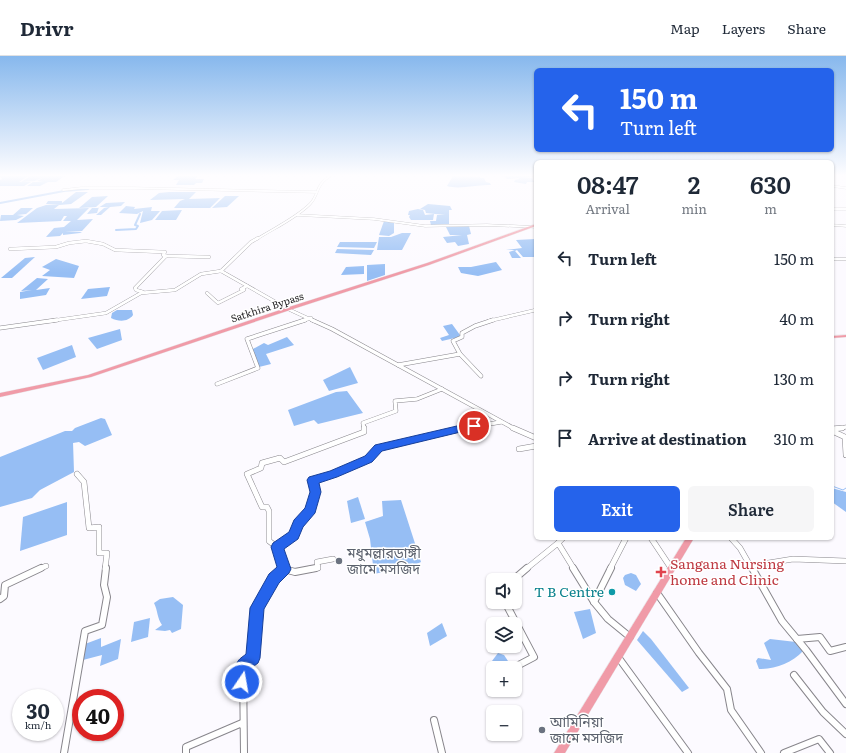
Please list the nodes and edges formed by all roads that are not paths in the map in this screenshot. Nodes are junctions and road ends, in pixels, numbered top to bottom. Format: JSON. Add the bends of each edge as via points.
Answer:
{"nodes":[{"id":1,"x":306,"y":208,"type":"edge"},
{"id":2,"x":834,"y":209,"type":"edge"},
{"id":3,"x":846,"y":209,"type":"edge"},
{"id":4,"x":296,"y":214,"type":"junction"},
{"id":5,"x":834,"y":225,"type":"edge"},
{"id":6,"x":534,"y":226,"type":"edge"},
{"id":7,"x":534,"y":226,"type":"edge"},
{"id":8,"x":846,"y":226,"type":"edge"},
{"id":9,"x":10,"y":249,"type":"dead end"},
{"id":10,"x":166,"y":256,"type":"junction"},
{"id":11,"x":209,"y":257,"type":"dead end"},
{"id":12,"x":846,"y":258,"type":"edge"},
{"id":13,"x":834,"y":260,"type":"edge"},
{"id":14,"x":221,"y":270,"type":"junction"},
{"id":15,"x":247,"y":286,"type":"junction"},
{"id":16,"x":143,"y":292,"type":"junction"},
{"id":17,"x":208,"y":293,"type":"dead end"},
{"id":18,"x":288,"y":308,"type":"junction"},
{"id":19,"x":534,"y":310,"type":"edge"},
{"id":20,"x":312,"y":318,"type":"junction"},
{"id":21,"x":0,"y":328,"type":"edge"},
{"id":22,"x":846,"y":336,"type":"edge"},
{"id":23,"x":834,"y":337,"type":"edge"},
{"id":24,"x":460,"y":354,"type":"junction"},
{"id":25,"x":398,"y":365,"type":"junction"},
{"id":26,"x":481,"y":376,"type":"dead end"},
{"id":27,"x":217,"y":384,"type":"dead end"},
{"id":28,"x":442,"y":389,"type":"junction"},
{"id":29,"x":0,"y":396,"type":"edge"},
{"id":30,"x":503,"y":423,"type":"junction"},
{"id":31,"x":846,"y":427,"type":"edge"},
{"id":32,"x":834,"y":430,"type":"edge"},
{"id":33,"x":834,"y":431,"type":"edge"},
{"id":34,"x":534,"y":437,"type":"edge"},
{"id":35,"x":534,"y":446,"type":"edge"},
{"id":36,"x":519,"y":449,"type":"dead end"},
{"id":37,"x":846,"y":455,"type":"edge"},
{"id":38,"x":77,"y":474,"type":"dead end"},
{"id":39,"x":561,"y":540,"type":"edge"},
{"id":40,"x":625,"y":540,"type":"edge"},
{"id":41,"x":652,"y":540,"type":"edge"},
{"id":42,"x":689,"y":540,"type":"edge"},
{"id":43,"x":734,"y":540,"type":"edge"},
{"id":44,"x":558,"y":543,"type":"junction"},
{"id":45,"x":277,"y":547,"type":"junction"},
{"id":46,"x":333,"y":559,"type":"dead end"},
{"id":47,"x":846,"y":561,"type":"edge"},
{"id":48,"x":46,"y":566,"type":"dead end"},
{"id":49,"x":750,"y":566,"type":"junction"},
{"id":50,"x":672,"y":568,"type":"junction"},
{"id":51,"x":284,"y":569,"type":"junction"},
{"id":52,"x":522,"y":573,"type":"edge"},
{"id":53,"x":657,"y":592,"type":"junction"},
{"id":54,"x":0,"y":599,"type":"edge"},
{"id":55,"x":594,"y":602,"type":"junction"},
{"id":56,"x":509,"y":609,"type":"edge"},
{"id":57,"x":630,"y":637,"type":"junction"},
{"id":58,"x":797,"y":639,"type":"junction"},
{"id":59,"x":846,"y":647,"type":"edge"},
{"id":60,"x":618,"y":656,"type":"junction"},
{"id":61,"x":522,"y":663,"type":"edge"},
{"id":62,"x":794,"y":675,"type":"dead end"},
{"id":63,"x":846,"y":704,"type":"edge"},
{"id":64,"x":434,"y":720,"type":"dead end"},
{"id":65,"x":846,"y":734,"type":"edge"},
{"id":66,"x":244,"y":736,"type":"junction"},
{"id":67,"x":64,"y":753,"type":"edge"},
{"id":68,"x":186,"y":753,"type":"edge"},
{"id":69,"x":244,"y":753,"type":"edge"},
{"id":70,"x":442,"y":753,"type":"edge"},
{"id":71,"x":559,"y":753,"type":"edge"},
{"id":72,"x":688,"y":753,"type":"edge"},
{"id":73,"x":761,"y":753,"type":"edge"},
{"id":74,"x":784,"y":753,"type":"edge"},
{"id":75,"x":830,"y":753,"type":"edge"}],
"edges":[{"from":1,"to":4,"type":"street"},
{"from":2,"to":3,"type":"street"},
{"from":4,"to":6,"type":"street","via":[[374,219],[418,226]]},
{"from":4,"to":14,"type":"street","via":[[251,242]]},
{"from":5,"to":8,"type":"street"},
{"from":7,"to":18,"type":"highway","name":"Satkhira Bypass","via":[[428,264]]},
{"from":9,"to":10,"type":"street","via":[[56,247],[61,244],[88,242],[103,244],[116,250],[165,252],[163,255]]},
{"from":10,"to":11,"type":"street"},
{"from":10,"to":16,"type":"street","via":[[135,288]]},
{"from":12,"to":13,"type":"street"},
{"from":14,"to":15,"type":"street"},
{"from":14,"to":16,"type":"street","via":[[201,274],[175,290]]},
{"from":15,"to":17,"type":"street","via":[[240,289],[244,290],[218,302]]},
{"from":15,"to":18,"type":"street"},
{"from":16,"to":21,"type":"street","via":[[106,313]]},
{"from":18,"to":20,"type":"street"},
{"from":18,"to":29,"type":"highway","name":"Satkhira Bypass","via":[[89,376]]},
{"from":19,"to":24,"type":"street","via":[[506,316],[464,331],[462,338],[453,341]]},
{"from":20,"to":25,"type":"street"},
{"from":20,"to":27,"type":"street","via":[[247,339],[258,368]]},
{"from":22,"to":23,"type":"highway"},
{"from":24,"to":25,"type":"street"},
{"from":24,"to":26,"type":"street"},
{"from":25,"to":28,"type":"street"},
{"from":28,"to":30,"type":"street"},
{"from":28,"to":45,"type":"street","via":[[417,399],[396,401],[396,411],[362,423],[364,432],[298,458],[284,462],[280,458],[262,463],[260,468],[247,474],[262,507],[269,510],[269,541]]},
{"from":30,"to":34,"type":"street"},
{"from":30,"to":45,"type":"street","via":[[462,428],[379,448],[368,459],[313,480],[315,492],[310,510],[298,524],[294,535]]},
{"from":31,"to":32,"type":"street"},
{"from":33,"to":37,"type":"street","via":[[845,437]]},
{"from":35,"to":36,"type":"street"},
{"from":38,"to":67,"type":"street","via":[[84,482],[89,528],[99,527],[99,553],[107,553],[104,585],[107,598],[102,624],[85,631]]},
{"from":39,"to":44,"type":"street"},
{"from":40,"to":55,"type":"street"},
{"from":41,"to":50,"type":"street"},
{"from":42,"to":50,"type":"highway"},
{"from":43,"to":49,"type":"street"},
{"from":44,"to":52,"type":"street"},
{"from":44,"to":55,"type":"street"},
{"from":45,"to":51,"type":"street"},
{"from":46,"to":51,"type":"street","via":[[317,562],[318,568],[310,570],[295,572]]},
{"from":47,"to":49,"type":"street","via":[[793,559]]},
{"from":48,"to":54,"type":"street","via":[[5,585],[4,596]]},
{"from":49,"to":58,"type":"street","via":[[782,621]]},
{"from":50,"to":53,"type":"highway"},
{"from":51,"to":66,"type":"street","via":[[274,578],[257,608],[253,658],[243,665]]},
{"from":53,"to":57,"type":"highway"},
{"from":53,"to":73,"type":"street","via":[[727,689],[732,711]]},
{"from":55,"to":57,"type":"street","via":[[608,619]]},
{"from":56,"to":61,"type":"street","via":[[534,656]]},
{"from":57,"to":60,"type":"highway"},
{"from":58,"to":59,"type":"street","via":[[820,637],[830,651]]},
{"from":58,"to":63,"type":"street"},
{"from":60,"to":71,"type":"highway"},
{"from":60,"to":72,"type":"street"},
{"from":62,"to":65,"type":"street","via":[[823,712]]},
{"from":64,"to":70,"type":"street"},
{"from":66,"to":68,"type":"street","via":[[242,723],[186,747]]},
{"from":66,"to":69,"type":"street"},
{"from":74,"to":75,"type":"street","via":[[819,739]]}]}
